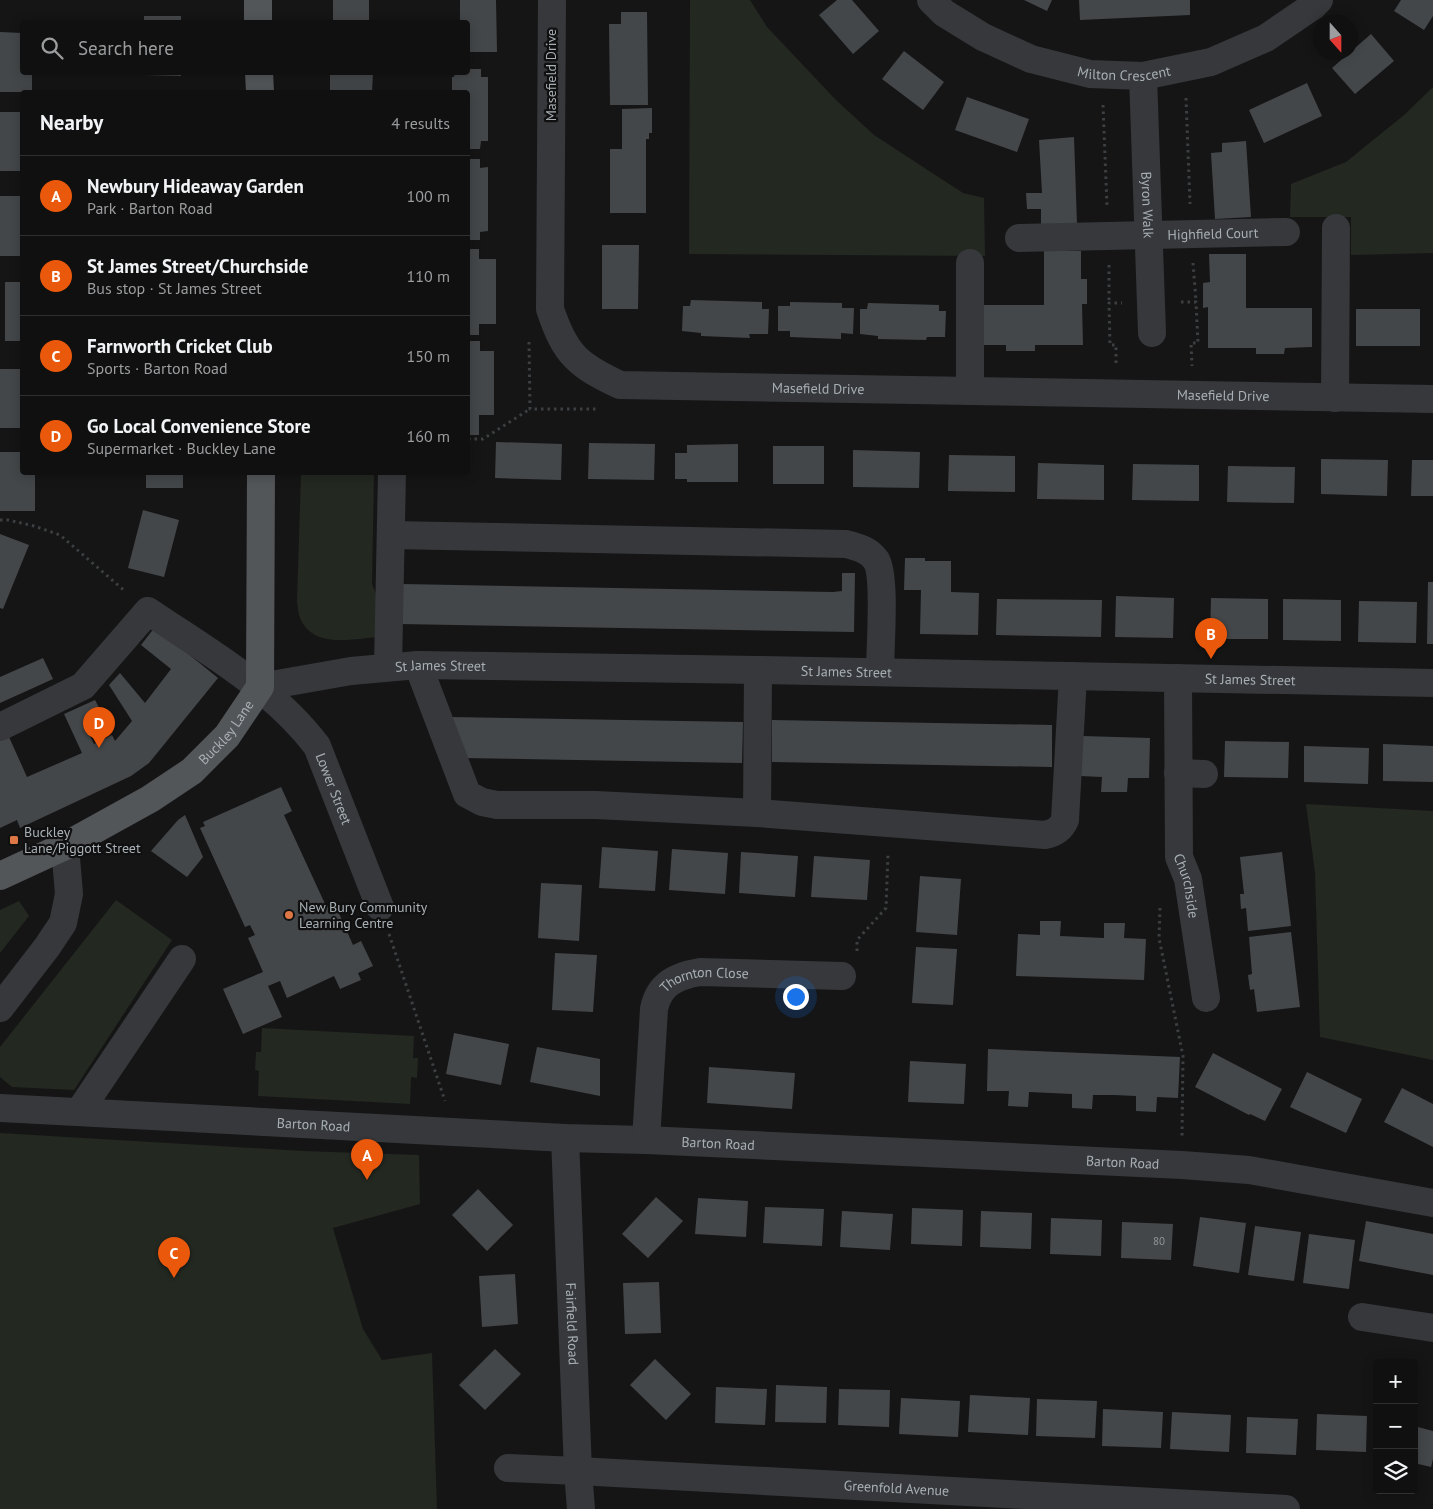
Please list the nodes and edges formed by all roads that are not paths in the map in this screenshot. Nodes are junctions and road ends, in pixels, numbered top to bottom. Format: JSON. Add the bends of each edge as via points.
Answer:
{"nodes":[{"id":1,"x":258,"y":0,"type":"edge"},
{"id":2,"x":552,"y":0,"type":"edge"},
{"id":3,"x":931,"y":0,"type":"edge"},
{"id":4,"x":1319,"y":0,"type":"edge"},
{"id":5,"x":258,"y":20,"type":"edge"},
{"id":6,"x":259,"y":75,"type":"edge"},
{"id":7,"x":1143,"y":76,"type":"junction"},
{"id":8,"x":260,"y":90,"type":"edge"},
{"id":9,"x":1336,"y":228,"type":"dead end"},
{"id":10,"x":1286,"y":232,"type":"dead end"},
{"id":11,"x":1149,"y":236,"type":"junction"},
{"id":12,"x":1019,"y":238,"type":"dead end"},
{"id":13,"x":970,"y":263,"type":"dead end"},
{"id":14,"x":1152,"y":333,"type":"dead end"},
{"id":15,"x":970,"y":391,"type":"junction"},
{"id":16,"x":1335,"y":398,"type":"junction"},
{"id":17,"x":1433,"y":399,"type":"edge"},
{"id":18,"x":260,"y":475,"type":"edge"},
{"id":19,"x":392,"y":475,"type":"edge"},
{"id":20,"x":391,"y":535,"type":"junction"},
{"id":21,"x":418,"y":665,"type":"junction"},
{"id":22,"x":388,"y":666,"type":"junction"},
{"id":23,"x":758,"y":670,"type":"junction"},
{"id":24,"x":880,"y":672,"type":"junction"},
{"id":25,"x":1073,"y":676,"type":"junction"},
{"id":26,"x":1178,"y":678,"type":"junction"},
{"id":27,"x":1433,"y":683,"type":"edge"},
{"id":28,"x":260,"y":687,"type":"junction"},
{"id":29,"x":0,"y":727,"type":"edge"},
{"id":30,"x":757,"y":813,"type":"junction"},
{"id":31,"x":65,"y":846,"type":"junction"},
{"id":32,"x":0,"y":876,"type":"edge"},
{"id":33,"x":380,"y":907,"type":"road end"},
{"id":34,"x":182,"y":959,"type":"dead end"},
{"id":35,"x":842,"y":976,"type":"road end"},
{"id":36,"x":1206,"y":998,"type":"dead end"},
{"id":37,"x":0,"y":1008,"type":"edge"},
{"id":38,"x":0,"y":1108,"type":"edge"},
{"id":39,"x":79,"y":1112,"type":"junction"},
{"id":40,"x":565,"y":1138,"type":"junction"},
{"id":41,"x":646,"y":1140,"type":"junction"},
{"id":42,"x":1433,"y":1203,"type":"edge"},
{"id":43,"x":1362,"y":1317,"type":"dead end"},
{"id":44,"x":1433,"y":1328,"type":"edge"},
{"id":45,"x":508,"y":1468,"type":"dead end"},
{"id":46,"x":578,"y":1471,"type":"junction"},
{"id":47,"x":581,"y":1509,"type":"edge"},
{"id":48,"x":1286,"y":1509,"type":"edge"}],
"edges":[{"from":1,"to":5,"type":"main road"},
{"from":2,"to":15,"type":"street","name":"Masefield Drive","via":[[550,309],[558,334],[572,355],[594,373],[620,385]]},
{"from":3,"to":7,"type":"street","name":"Milton Crescent","via":[[944,13],[983,37],[1031,59],[1090,74]]},
{"from":4,"to":7,"type":"street","name":"Milton Crescent","via":[[1266,38],[1211,62]]},
{"from":6,"to":8,"type":"main road"},
{"from":7,"to":11,"type":"street","name":"Byron Walk"},
{"from":9,"to":16,"type":"street"},
{"from":10,"to":11,"type":"street","name":"Highfield Court"},
{"from":11,"to":12,"type":"street","name":"Highfield Court"},
{"from":11,"to":14,"type":"street","name":"Byron Walk"},
{"from":13,"to":15,"type":"street"},
{"from":15,"to":16,"type":"street","name":"Masefield Drive"},
{"from":16,"to":17,"type":"street","name":"Masefield Drive"},
{"from":18,"to":28,"type":"main road","name":"Buckley Lane"},
{"from":19,"to":20,"type":"street"},
{"from":20,"to":22,"type":"street"},
{"from":20,"to":24,"type":"street","via":[[846,544],[863,548],[876,560],[882,577]]},
{"from":21,"to":22,"type":"street","name":"St James Street"},
{"from":21,"to":23,"type":"street","name":"St James Street"},
{"from":21,"to":30,"type":"street","via":[[467,794],[482,802]]},
{"from":22,"to":28,"type":"street","name":"St James Street"},
{"from":23,"to":24,"type":"street","name":"St James Street"},
{"from":23,"to":30,"type":"street"},
{"from":24,"to":25,"type":"street","name":"St James Street"},
{"from":25,"to":26,"type":"street","name":"St James Street"},
{"from":25,"to":30,"type":"street","via":[[1064,820],[1052,833]]},
{"from":26,"to":27,"type":"street","name":"St James Street"},
{"from":26,"to":36,"type":"street","name":"Churchside","via":[[1191,774],[1179,857],[1188,879]]},
{"from":28,"to":29,"type":"street","name":"Lower Street","via":[[148,611],[83,686]]},
{"from":28,"to":31,"type":"main road","name":"Buckley Lane","via":[[227,736],[192,771],[150,799]]},
{"from":28,"to":33,"type":"street","name":"Lower Street","via":[[317,746]]},
{"from":31,"to":32,"type":"main road","name":"Buckley Lane"},
{"from":31,"to":37,"type":"street","via":[[69,894],[63,923]]},
{"from":34,"to":39,"type":"street"},
{"from":35,"to":41,"type":"street","name":"Thornton Close","via":[[700,972],[674,980],[664,987],[656,998],[654,1009]]},
{"from":38,"to":39,"type":"street","name":"Barton Road"},
{"from":39,"to":40,"type":"street","name":"Barton Road"},
{"from":40,"to":41,"type":"street","name":"Barton Road"},
{"from":40,"to":46,"type":"street","name":"Fairfield Road"},
{"from":41,"to":42,"type":"street","name":"Barton Road","via":[[1249,1170]]},
{"from":43,"to":44,"type":"street"},
{"from":45,"to":46,"type":"street","name":"Greenfold Avenue"},
{"from":46,"to":47,"type":"street","name":"Fairfield Road"},
{"from":46,"to":48,"type":"street","name":"Greenfold Avenue"}]}
